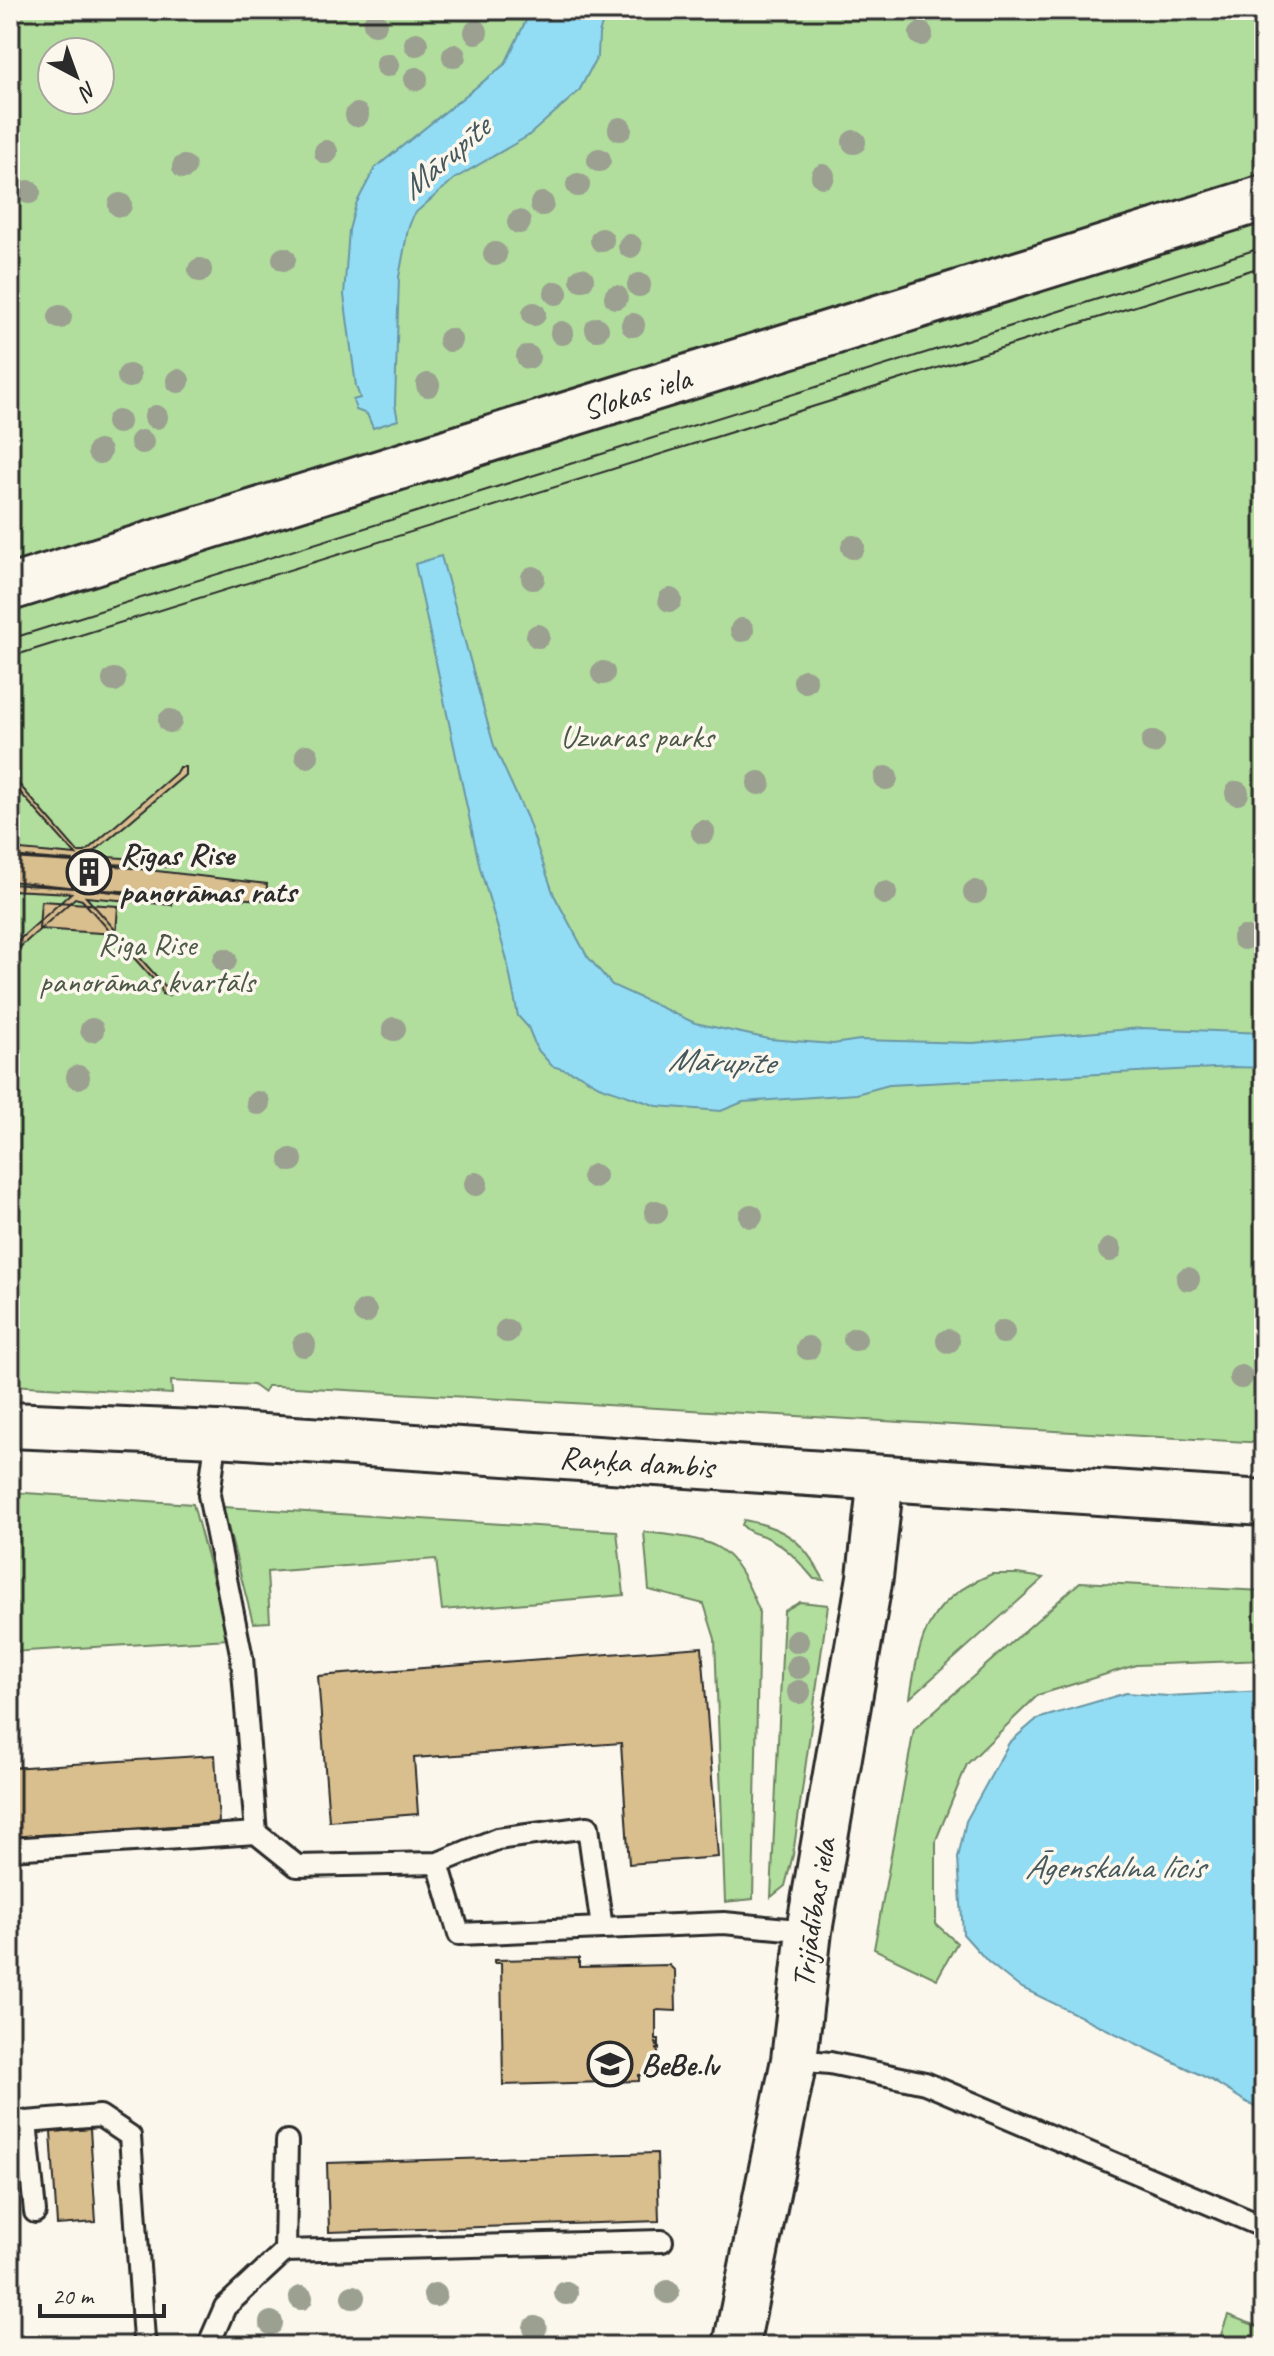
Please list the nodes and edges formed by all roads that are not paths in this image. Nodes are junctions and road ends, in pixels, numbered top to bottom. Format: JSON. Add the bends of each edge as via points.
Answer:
{"nodes":[{"id":1,"x":1264,"y":198,"type":"edge"},
{"id":2,"x":10,"y":588,"type":"edge"},
{"id":3,"x":10,"y":1425,"type":"edge"},
{"id":4,"x":217,"y":1434,"type":"junction"},
{"id":5,"x":881,"y":1478,"type":"junction"},
{"id":6,"x":1264,"y":1503,"type":"edge"},
{"id":7,"x":256,"y":1833,"type":"junction"},
{"id":8,"x":10,"y":1849,"type":"edge"},
{"id":9,"x":438,"y":1863,"type":"junction"},
{"id":10,"x":602,"y":1928,"type":"junction"},
{"id":11,"x":809,"y":1931,"type":"junction"},
{"id":12,"x":794,"y":2060,"type":"junction"},
{"id":13,"x":18,"y":2120,"type":"edge"},
{"id":14,"x":287,"y":2141,"type":"dead end"},
{"id":15,"x":35,"y":2212,"type":"dead end"},
{"id":16,"x":1264,"y":2227,"type":"edge"},
{"id":17,"x":662,"y":2241,"type":"dead end"},
{"id":18,"x":285,"y":2251,"type":"junction"},
{"id":19,"x":147,"y":2346,"type":"edge"},
{"id":20,"x":208,"y":2346,"type":"edge"},
{"id":21,"x":736,"y":2346,"type":"edge"}],
"edges":[{"from":1,"to":2,"type":"main road","name":"Slokas iela"},
{"from":3,"to":4,"type":"main road","name":"Raņķa dambis"},
{"from":4,"to":5,"type":"main road","name":"Raņķa dambis"},
{"from":4,"to":7,"type":"lane","via":[[209,1495],[242,1658]]},
{"from":5,"to":6,"type":"main road","name":"Raņķa dambis"},
{"from":5,"to":11,"type":"main road","name":"Trijādības iela","via":[[870,1577]]},
{"from":7,"to":8,"type":"lane"},
{"from":7,"to":9,"type":"lane","via":[[297,1866]]},
{"from":9,"to":10,"type":"lane","via":[[459,1934]]},
{"from":9,"to":10,"type":"lane","via":[[497,1839],[588,1827]]},
{"from":10,"to":11,"type":"lane","via":[[724,1923]]},
{"from":11,"to":12,"type":"main road","name":"Trijādības iela"},
{"from":12,"to":16,"type":"lane","via":[[925,2083]]},
{"from":12,"to":21,"type":"main road","name":"Trijādības iela"},
{"from":13,"to":15,"type":"lane"},
{"from":13,"to":19,"type":"lane","via":[[100,2116],[130,2136]]},
{"from":14,"to":18,"type":"lane"},
{"from":17,"to":18,"type":"lane"},
{"from":18,"to":20,"type":"lane","via":[[225,2307]]}]}
